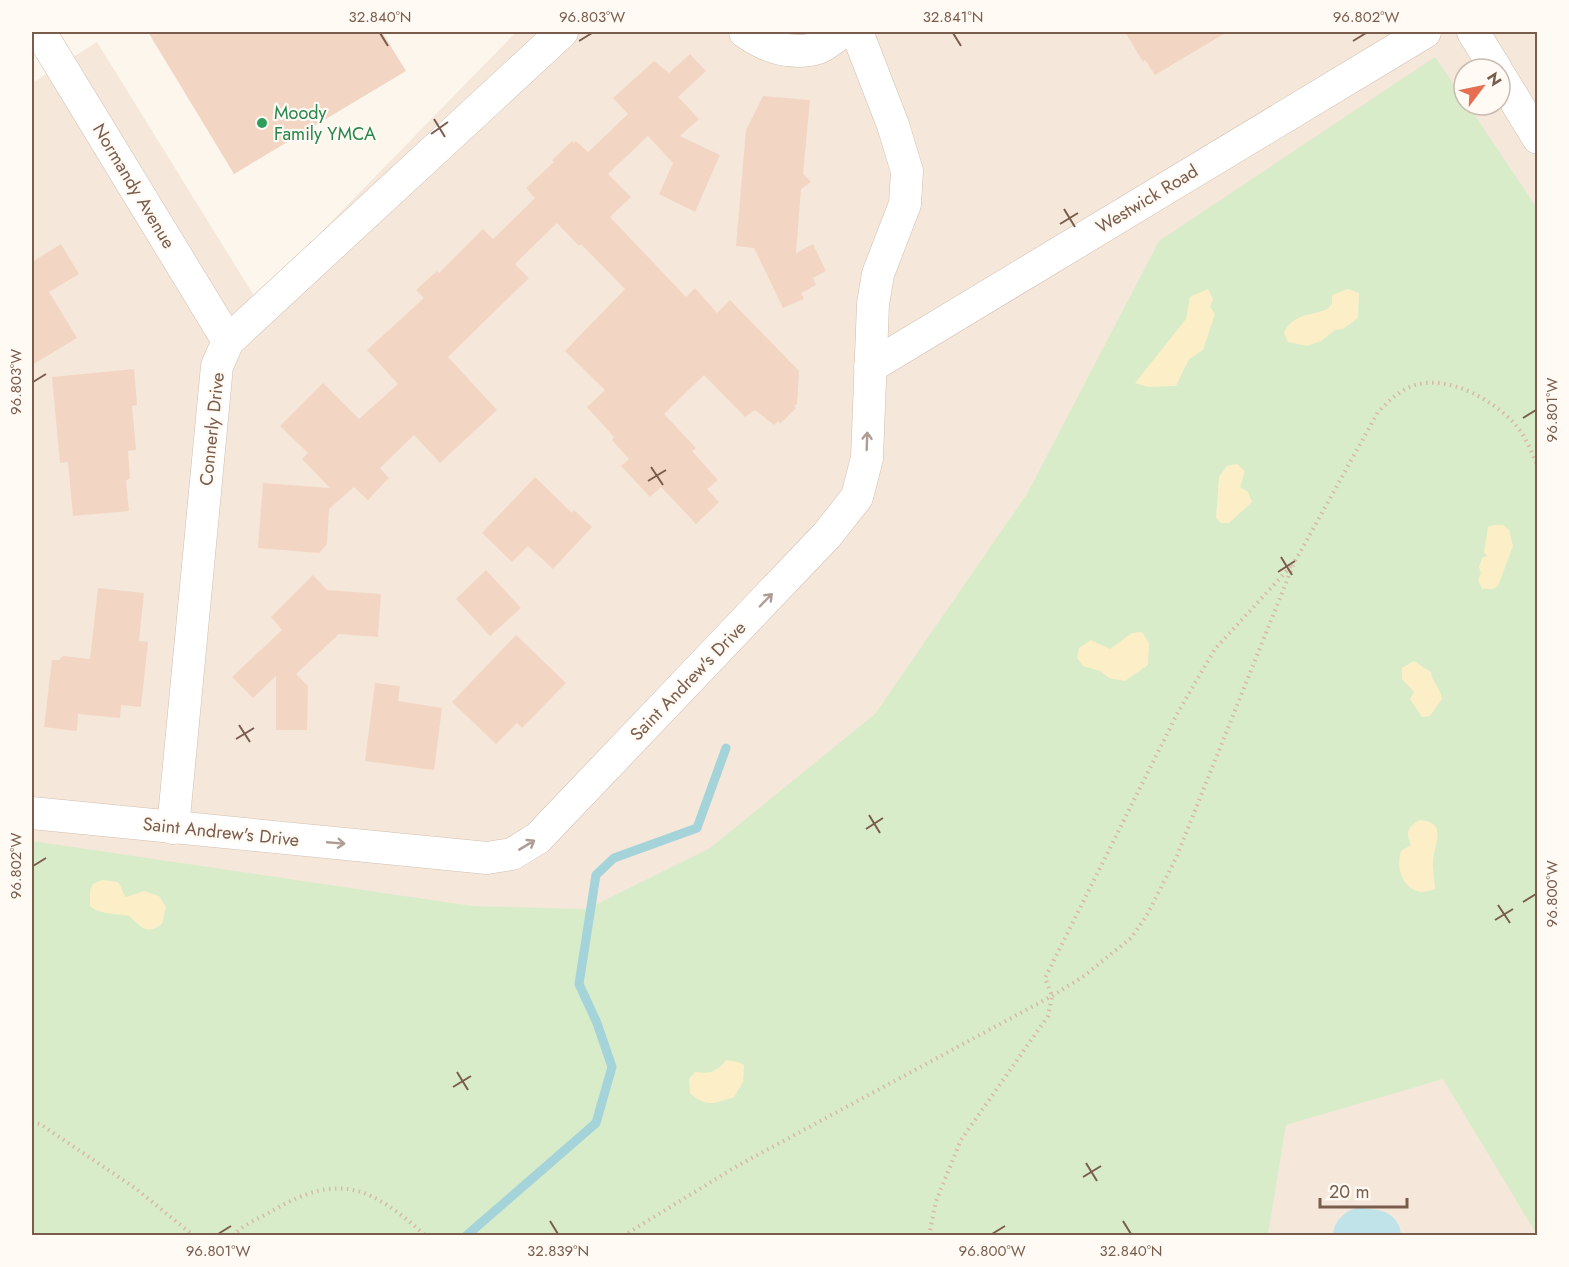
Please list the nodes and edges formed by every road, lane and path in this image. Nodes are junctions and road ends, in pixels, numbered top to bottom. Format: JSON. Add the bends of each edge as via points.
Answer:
{"nodes":[{"id":1,"x":40,"y":32,"type":"edge"},
{"id":2,"x":562,"y":32,"type":"edge"},
{"id":3,"x":745,"y":32,"type":"edge"},
{"id":4,"x":842,"y":32,"type":"edge"},
{"id":5,"x":857,"y":32,"type":"edge"},
{"id":6,"x":1425,"y":32,"type":"edge"},
{"id":7,"x":1473,"y":32,"type":"edge"},
{"id":8,"x":1489,"y":57,"type":"edge"},
{"id":9,"x":1512,"y":96,"type":"edge"},
{"id":10,"x":1538,"y":138,"type":"edge"},
{"id":11,"x":228,"y":341,"type":"junction"},
{"id":12,"x":870,"y":367,"type":"junction"},
{"id":13,"x":1538,"y":467,"type":"edge"},
{"id":14,"x":1294,"y":562,"type":"junction"},
{"id":15,"x":32,"y":813,"type":"edge"},
{"id":16,"x":173,"y":828,"type":"junction"},
{"id":17,"x":1052,"y":996,"type":"junction"},
{"id":18,"x":32,"y":1122,"type":"edge"},
{"id":19,"x":194,"y":1236,"type":"edge"},
{"id":20,"x":233,"y":1236,"type":"edge"},
{"id":21,"x":426,"y":1236,"type":"edge"},
{"id":22,"x":623,"y":1236,"type":"edge"},
{"id":23,"x":929,"y":1236,"type":"edge"}],
"edges":[{"from":1,"to":11,"type":"street","name":"Normandy Avenue"},
{"from":2,"to":11,"type":"street","name":"Connerly Drive"},
{"from":3,"to":4,"type":"street","via":[[787,51],[819,48]]},
{"from":5,"to":12,"type":"street","name":"Saint Andrew's Drive","via":[[907,171],[905,204],[878,274]]},
{"from":6,"to":12,"type":"street","name":"Westwick Road"},
{"from":7,"to":8,"type":"street"},
{"from":9,"to":10,"type":"street"},
{"from":11,"to":16,"type":"street","name":"Connerly Drive","via":[[217,366]]},
{"from":16,"to":12,"type":"street","name":"Saint Andrew's Drive","one_way":true,"via":[[488,858],[512,854],[538,838],[827,536],[857,497],[867,458]]},
{"from":13,"to":14,"type":"path","via":[[1514,424],[1490,403],[1460,388],[1438,383],[1415,385],[1394,396],[1378,412]]},
{"from":14,"to":17,"type":"path","via":[[1215,649],[1178,712],[1045,978]]},
{"from":14,"to":17,"type":"path","via":[[1176,858],[1147,915],[1131,938]]},
{"from":15,"to":16,"type":"street","name":"Saint Andrew's Drive"},
{"from":17,"to":22,"type":"path","via":[[737,1166]]},
{"from":17,"to":23,"type":"path","via":[[1048,1016],[961,1140],[936,1201]]},
{"from":18,"to":19,"type":"path","via":[[135,1188]]},
{"from":20,"to":21,"type":"path","via":[[292,1199],[318,1190],[346,1188],[373,1196],[397,1210]]}]}
